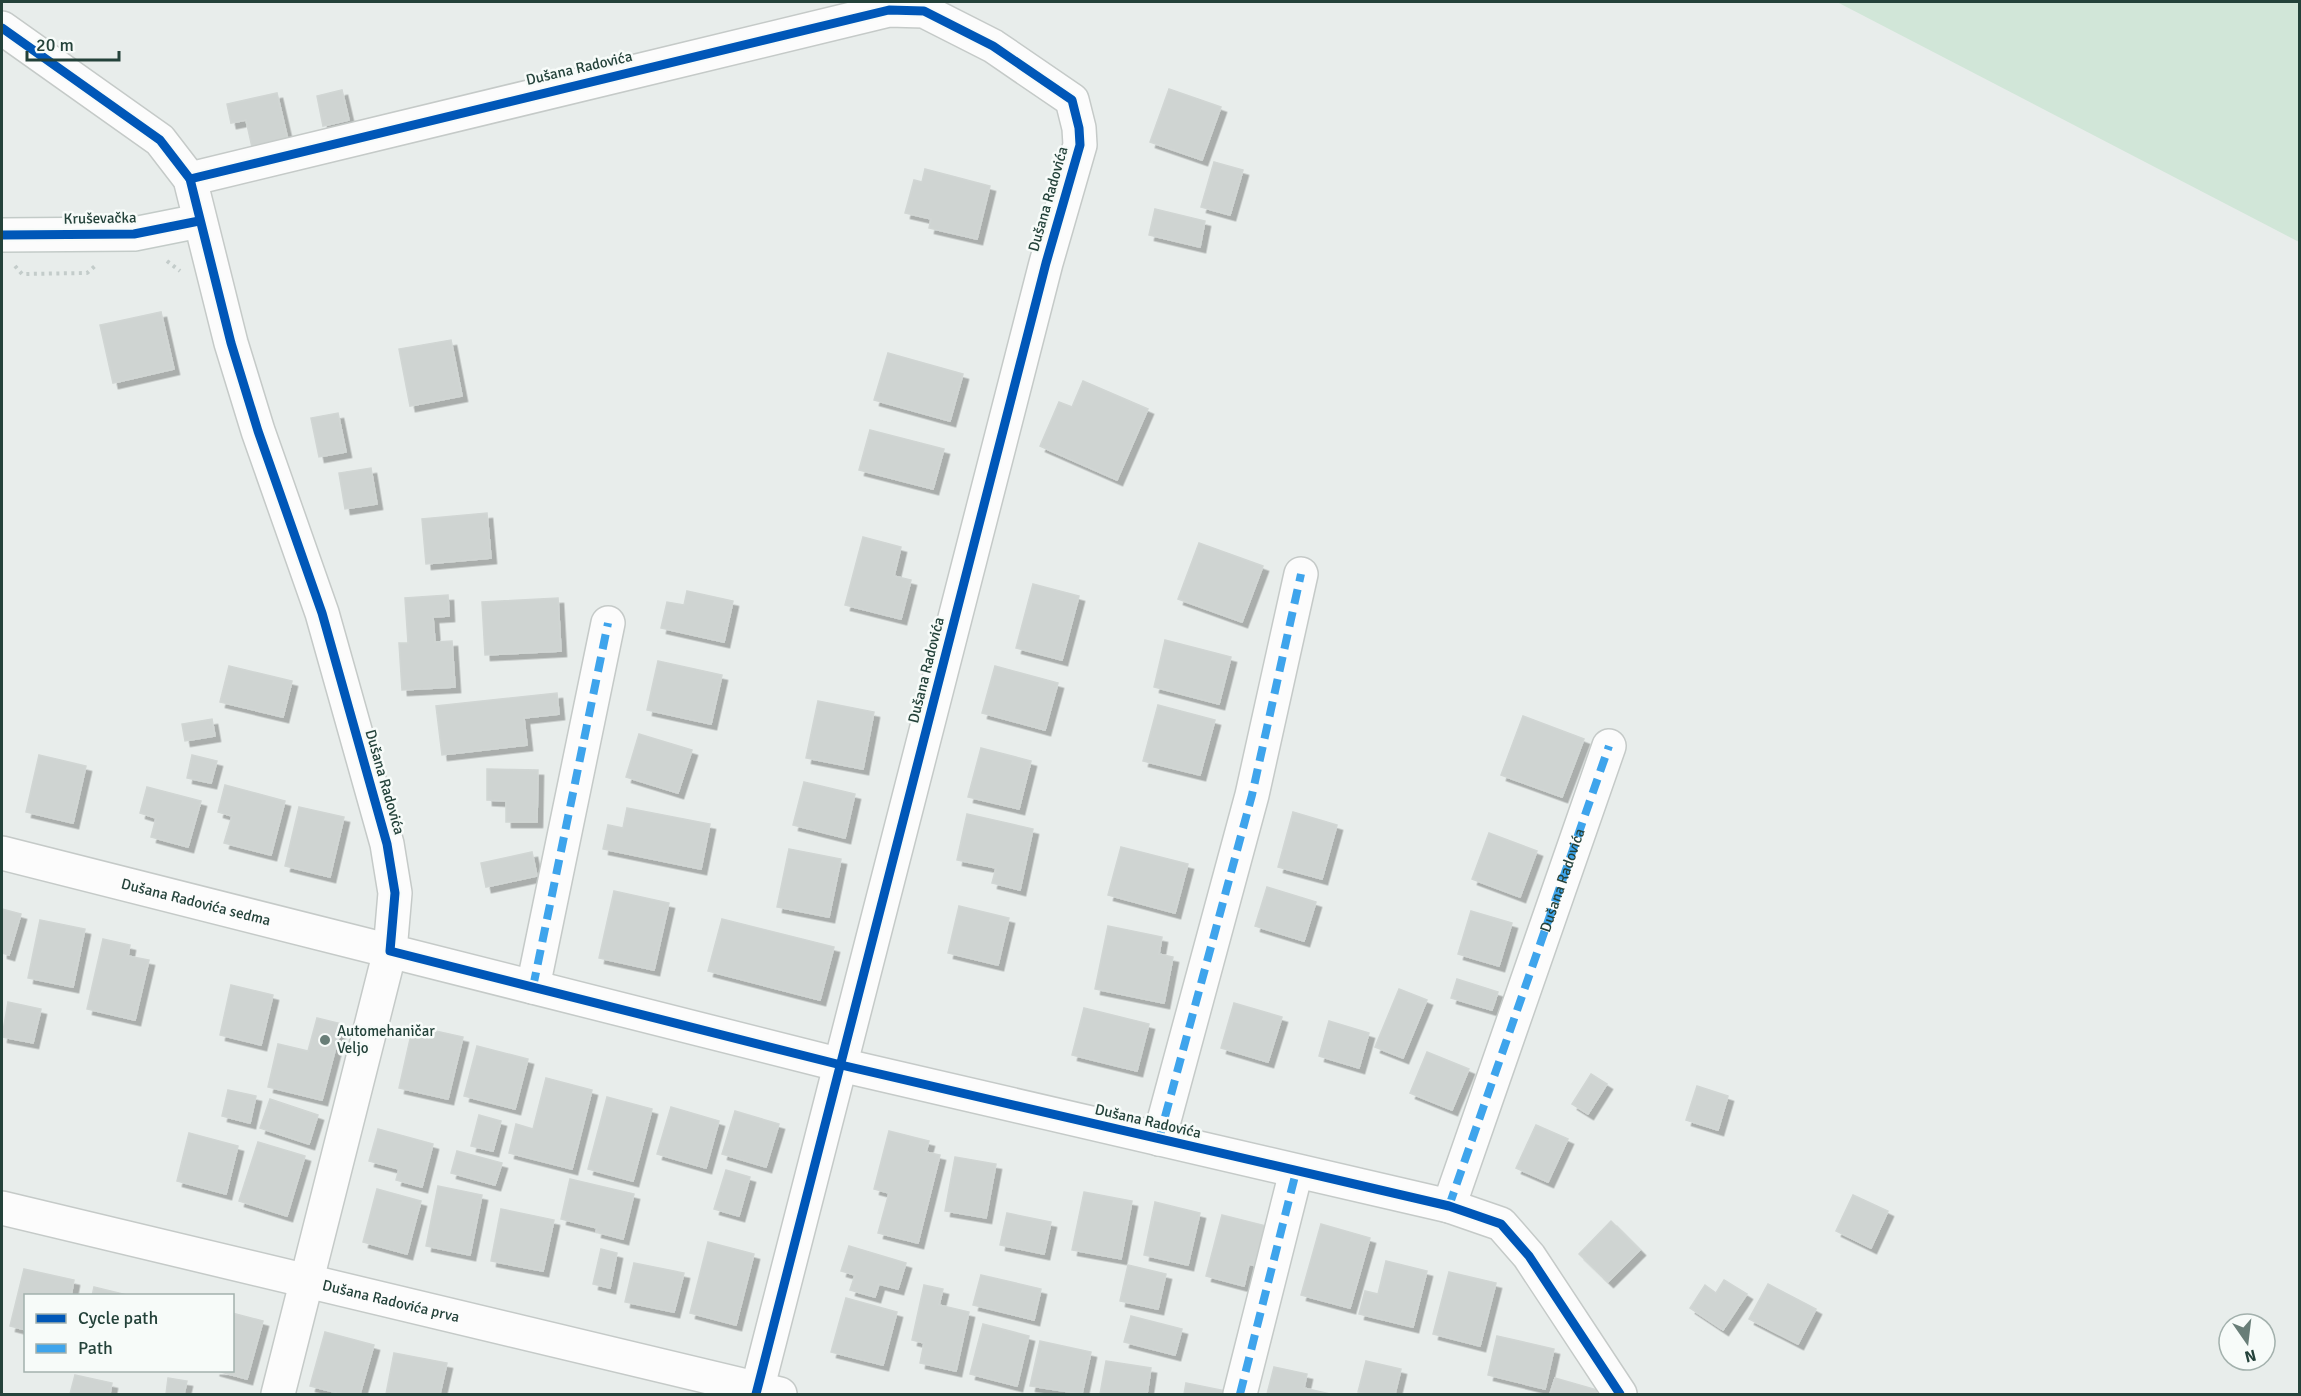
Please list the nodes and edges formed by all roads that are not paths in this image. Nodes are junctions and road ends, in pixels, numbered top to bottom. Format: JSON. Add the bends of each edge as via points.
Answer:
{"nodes":[{"id":1,"x":2,"y":28,"type":"edge"},
{"id":2,"x":190,"y":179,"type":"junction"},
{"id":3,"x":199,"y":221,"type":"junction"},
{"id":4,"x":4,"y":248,"type":"edge"},
{"id":5,"x":1301,"y":574,"type":"dead end"},
{"id":6,"x":608,"y":623,"type":"dead end"},
{"id":7,"x":1609,"y":747,"type":"dead end"},
{"id":8,"x":2,"y":853,"type":"edge"},
{"id":9,"x":390,"y":951,"type":"junction"},
{"id":10,"x":533,"y":987,"type":"junction"},
{"id":11,"x":841,"y":1065,"type":"junction"},
{"id":12,"x":1159,"y":1139,"type":"junction"},
{"id":13,"x":1296,"y":1172,"type":"junction"},
{"id":14,"x":1449,"y":1206,"type":"junction"},
{"id":15,"x":2,"y":1208,"type":"edge"},
{"id":16,"x":306,"y":1281,"type":"junction"},
{"id":17,"x":765,"y":1393,"type":"edge"},
{"id":18,"x":278,"y":1395,"type":"edge"},
{"id":19,"x":1240,"y":1395,"type":"edge"},
{"id":20,"x":1620,"y":1395,"type":"edge"}],
"edges":[{"from":1,"to":2,"type":"street","name":"Dušana Radovića","via":[[160,140]]},
{"from":2,"to":3,"type":"street","name":"Dušana Radovića"},
{"from":2,"to":11,"type":"street","name":"Dušana Radovića","via":[[889,10],[924,11],[993,46],[1072,100],[1080,145],[1040,286]]},
{"from":3,"to":4,"type":"street","name":"Kruševačka","via":[[134,234]]},
{"from":3,"to":9,"type":"street","name":"Dušana Radovića","via":[[231,343],[322,613],[387,844],[395,893]]},
{"from":5,"to":12,"type":"street","via":[[1252,795]]},
{"from":6,"to":10,"type":"street"},
{"from":7,"to":14,"type":"street","name":"Dušana Radovića"},
{"from":8,"to":9,"type":"street","name":"Dušana Radovića sedma"},
{"from":9,"to":10,"type":"street","name":"Dušana Radovića"},
{"from":9,"to":16,"type":"street"},
{"from":10,"to":11,"type":"street","name":"Dušana Radovića"},
{"from":11,"to":12,"type":"street","name":"Dušana Radovića"},
{"from":11,"to":17,"type":"street"},
{"from":12,"to":13,"type":"street","name":"Dušana Radovića"},
{"from":13,"to":14,"type":"street","name":"Dušana Radovića"},
{"from":13,"to":19,"type":"street"},
{"from":14,"to":20,"type":"street","via":[[1501,1224],[1529,1256]]},
{"from":15,"to":16,"type":"street","name":"Dušana Radovića prva"},
{"from":16,"to":17,"type":"street","name":"Dušana Radovića prva"},
{"from":16,"to":18,"type":"street"}]}
